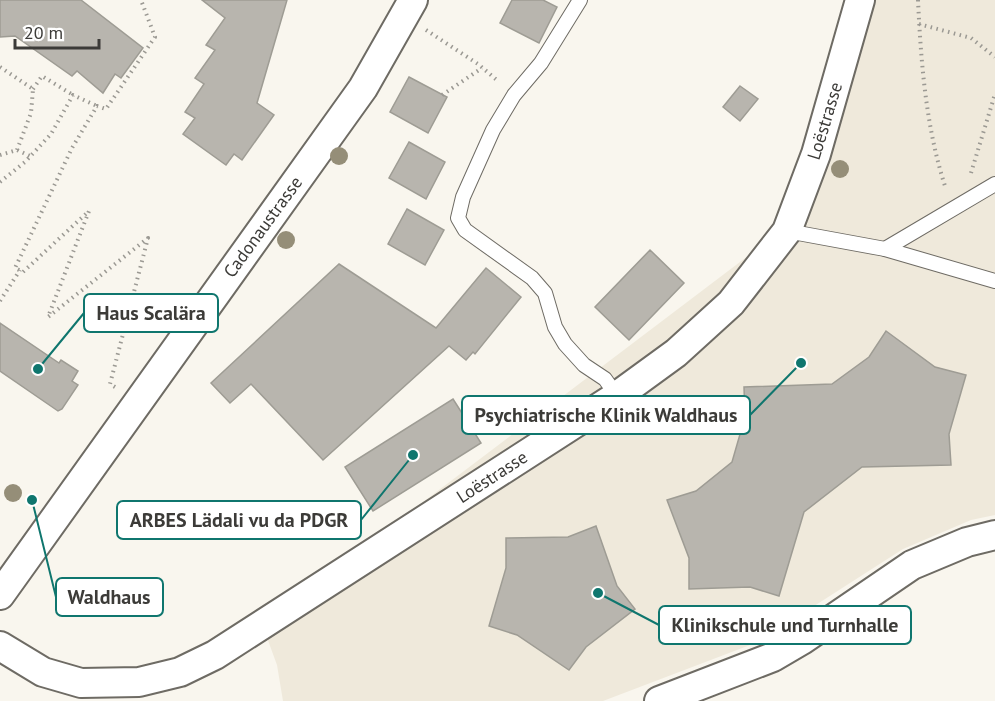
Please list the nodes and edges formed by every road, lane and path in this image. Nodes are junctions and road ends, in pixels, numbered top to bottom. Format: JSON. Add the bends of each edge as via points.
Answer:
{"nodes":[{"id":1,"x":141,"y":0,"type":"edge"},
{"id":2,"x":413,"y":0,"type":"edge"},
{"id":3,"x":580,"y":0,"type":"edge"},
{"id":4,"x":860,"y":0,"type":"edge"},
{"id":5,"x":918,"y":0,"type":"edge"},
{"id":6,"x":919,"y":24,"type":"junction"},
{"id":7,"x":423,"y":28,"type":"dead end"},
{"id":8,"x":995,"y":57,"type":"edge"},
{"id":9,"x":0,"y":67,"type":"edge"},
{"id":10,"x":482,"y":68,"type":"junction"},
{"id":11,"x":33,"y":89,"type":"junction"},
{"id":12,"x":995,"y":94,"type":"edge"},
{"id":13,"x":73,"y":95,"type":"junction"},
{"id":14,"x":442,"y":95,"type":"dead end"},
{"id":15,"x":514,"y":95,"type":"junction"},
{"id":16,"x":97,"y":106,"type":"junction"},
{"id":17,"x":17,"y":150,"type":"junction"},
{"id":18,"x":0,"y":156,"type":"edge"},
{"id":19,"x":30,"y":156,"type":"junction"},
{"id":20,"x":0,"y":182,"type":"edge"},
{"id":21,"x":995,"y":184,"type":"edge"},
{"id":22,"x":958,"y":207,"type":"junction"},
{"id":23,"x":787,"y":231,"type":"junction"},
{"id":24,"x":885,"y":249,"type":"junction"},
{"id":25,"x":20,"y":270,"type":"junction"},
{"id":26,"x":995,"y":281,"type":"edge"},
{"id":27,"x":0,"y":301,"type":"edge"},
{"id":28,"x":115,"y":387,"type":"dead end"},
{"id":29,"x":617,"y":396,"type":"junction"},
{"id":30,"x":995,"y":535,"type":"edge"},
{"id":31,"x":0,"y":595,"type":"edge"},
{"id":32,"x":0,"y":646,"type":"edge"},
{"id":33,"x":659,"y":701,"type":"edge"}],
"edges":[{"from":1,"to":16,"type":"path","via":[[155,37],[106,109]]},
{"from":2,"to":31,"type":"street","name":"Cadonaustrasse","via":[[363,88]]},
{"from":3,"to":15,"type":"lane","via":[[541,63]]},
{"from":4,"to":23,"type":"street","name":"Loëstrasse","via":[[816,154]]},
{"from":5,"to":6,"type":"path"},
{"from":6,"to":8,"type":"path","via":[[971,38]]},
{"from":6,"to":22,"type":"path","via":[[929,117],[940,170]]},
{"from":7,"to":10,"type":"path"},
{"from":9,"to":11,"type":"path"},
{"from":10,"to":14,"type":"path"},
{"from":10,"to":15,"type":"path"},
{"from":11,"to":13,"type":"path","via":[[42,76]]},
{"from":11,"to":17,"type":"path","via":[[31,113]]},
{"from":12,"to":22,"type":"path"},
{"from":13,"to":16,"type":"path"},
{"from":13,"to":19,"type":"path","via":[[51,134]]},
{"from":15,"to":29,"type":"lane","via":[[493,130],[463,196],[458,218],[465,230],[532,278],[545,293],[555,327],[565,344],[584,365],[605,379]]},
{"from":16,"to":25,"type":"path","via":[[72,148],[15,268]]},
{"from":17,"to":18,"type":"path"},
{"from":17,"to":19,"type":"path"},
{"from":19,"to":20,"type":"path"},
{"from":21,"to":22,"type":"lane"},
{"from":22,"to":24,"type":"lane"},
{"from":23,"to":24,"type":"lane"},
{"from":23,"to":29,"type":"street","name":"Loëstrasse","via":[[731,303],[676,353]]},
{"from":24,"to":26,"type":"lane"},
{"from":25,"to":27,"type":"path"},
{"from":25,"to":28,"type":"path","via":[[23,272],[89,211],[48,317],[148,238],[110,384]]},
{"from":29,"to":32,"type":"street","name":"Loëstrasse","via":[[215,655],[180,672],[139,682],[81,683],[44,672]]},
{"from":30,"to":33,"type":"street","via":[[912,565],[773,657]]}]}
